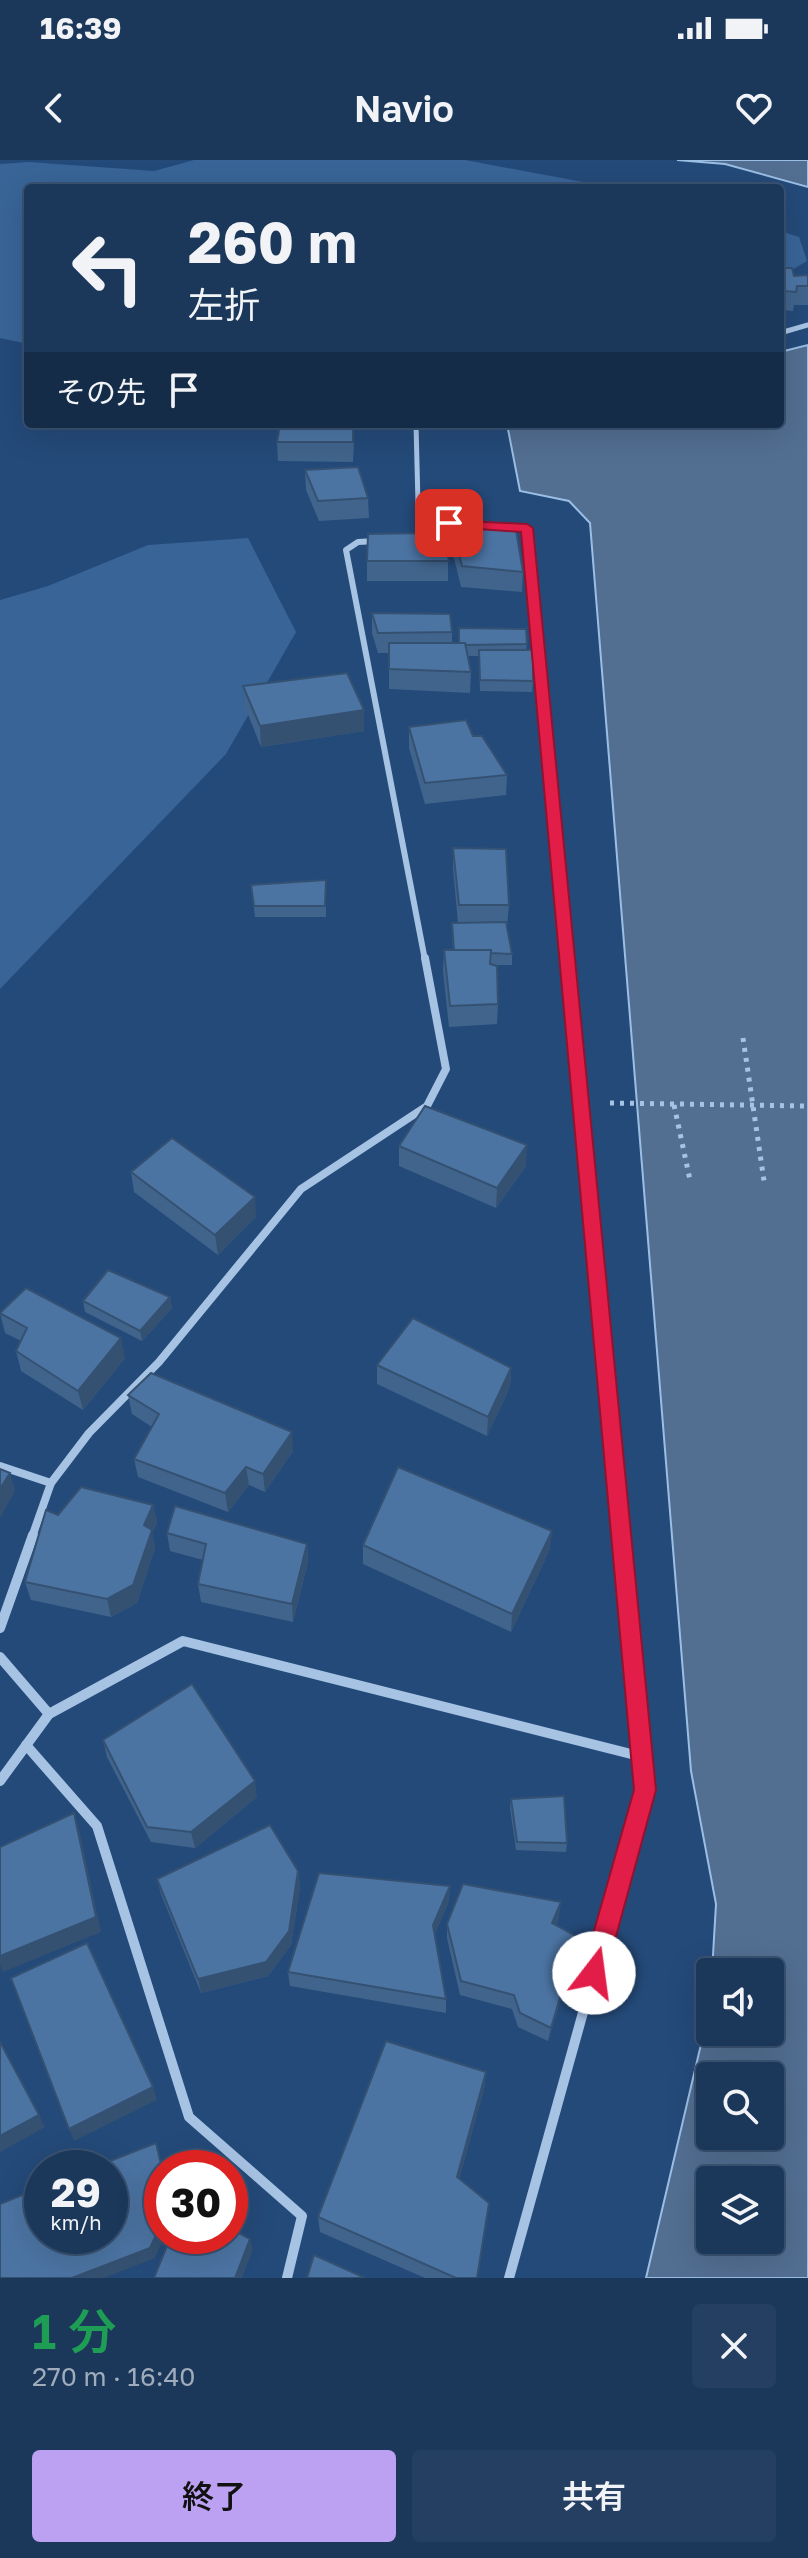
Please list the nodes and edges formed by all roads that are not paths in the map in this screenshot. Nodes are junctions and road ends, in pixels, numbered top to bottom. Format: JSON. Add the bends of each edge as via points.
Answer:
{"nodes":[{"id":1,"x":808,"y":325,"type":"edge"},
{"id":2,"x":784,"y":332,"type":"edge"},
{"id":3,"x":416,"y":428,"type":"edge"},
{"id":4,"x":449,"y":523,"type":"junction"},
{"id":5,"x":465,"y":524,"type":"edge"},
{"id":6,"x":496,"y":526,"type":"edge"},
{"id":7,"x":438,"y":530,"type":"edge"},
{"id":8,"x":386,"y":540,"type":"edge"},
{"id":9,"x":0,"y":1466,"type":"edge"},
{"id":10,"x":51,"y":1483,"type":"junction"},
{"id":11,"x":0,"y":1628,"type":"edge"},
{"id":12,"x":0,"y":1657,"type":"edge"},
{"id":13,"x":49,"y":1714,"type":"junction"},
{"id":14,"x":26,"y":1745,"type":"junction"},
{"id":15,"x":643,"y":1757,"type":"junction"},
{"id":16,"x":0,"y":1781,"type":"edge"},
{"id":17,"x":287,"y":2278,"type":"edge"},
{"id":18,"x":509,"y":2278,"type":"edge"}],
"edges":[{"from":1,"to":2,"type":"street"},
{"from":3,"to":4,"type":"street","via":[[418,504]]},
{"from":4,"to":5,"type":"street"},
{"from":4,"to":7,"type":"street"},
{"from":6,"to":15,"type":"street","via":[[527,528]]},
{"from":8,"to":10,"type":"street","via":[[358,542],[346,550],[446,1069],[427,1106],[301,1189]]},
{"from":9,"to":10,"type":"street"},
{"from":10,"to":11,"type":"street"},
{"from":12,"to":13,"type":"street"},
{"from":13,"to":14,"type":"street"},
{"from":13,"to":15,"type":"street","via":[[183,1641]]},
{"from":14,"to":16,"type":"street"},
{"from":14,"to":17,"type":"street","via":[[97,1826],[189,2117],[302,2216]]},
{"from":15,"to":18,"type":"street","via":[[645,1790]]}]}
